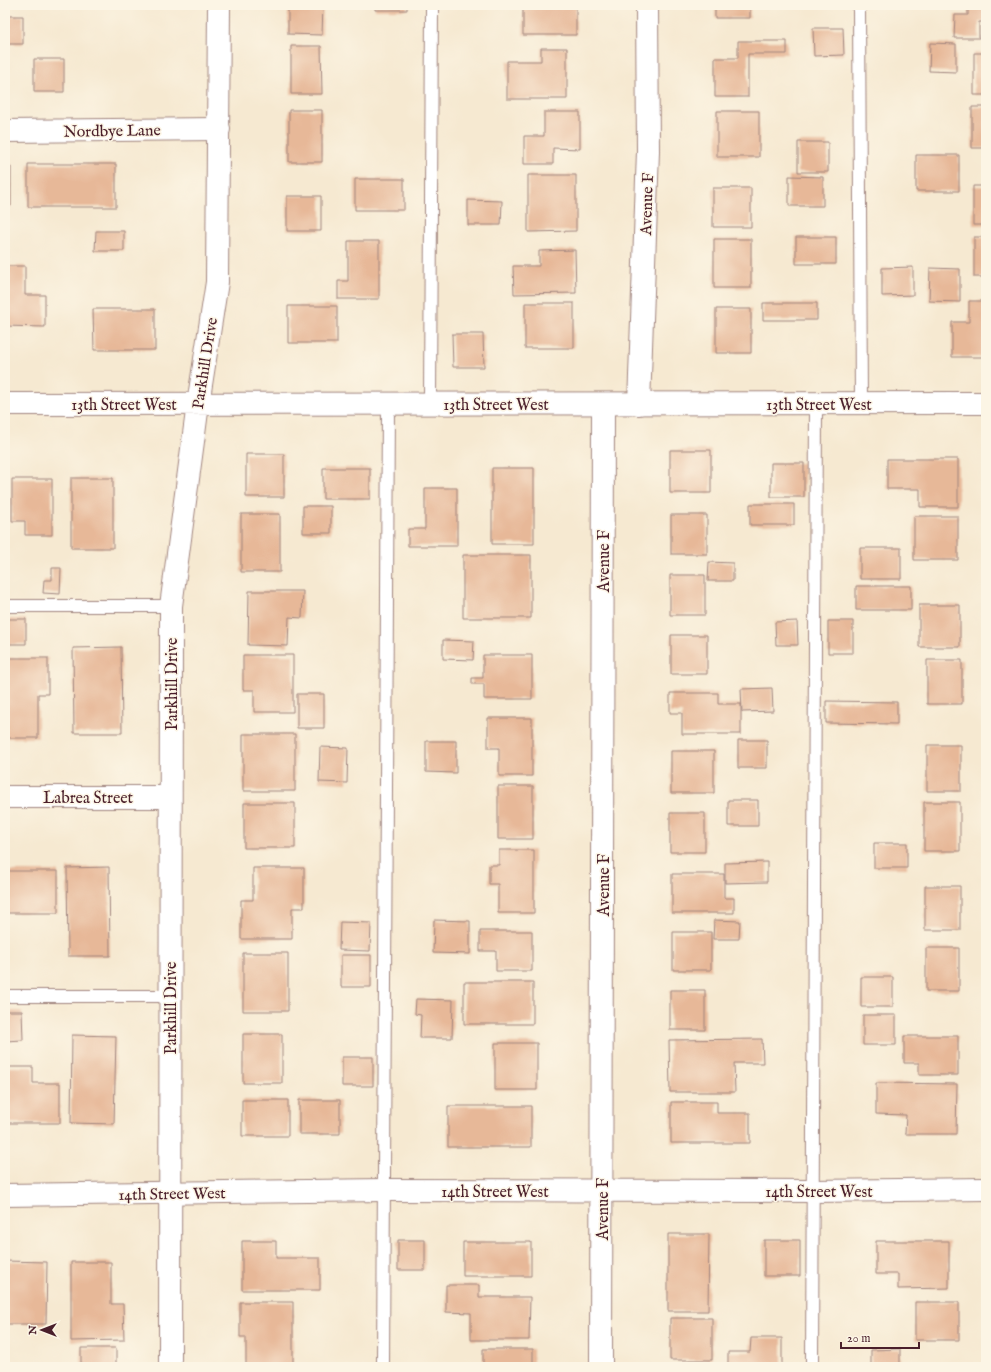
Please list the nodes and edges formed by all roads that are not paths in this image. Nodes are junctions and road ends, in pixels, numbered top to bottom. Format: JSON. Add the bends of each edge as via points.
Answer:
{"nodes":[{"id":1,"x":219,"y":5,"type":"edge"},
{"id":2,"x":432,"y":5,"type":"edge"},
{"id":3,"x":647,"y":5,"type":"edge"},
{"id":4,"x":859,"y":5,"type":"edge"},
{"id":5,"x":219,"y":129,"type":"junction"},
{"id":6,"x":5,"y":131,"type":"edge"},
{"id":7,"x":986,"y":403,"type":"edge"},
{"id":8,"x":5,"y":404,"type":"edge"},
{"id":9,"x":198,"y":404,"type":"junction"},
{"id":10,"x":388,"y":404,"type":"junction"},
{"id":11,"x":430,"y":404,"type":"junction"},
{"id":12,"x":603,"y":404,"type":"junction"},
{"id":13,"x":639,"y":404,"type":"junction"},
{"id":14,"x":816,"y":404,"type":"junction"},
{"id":15,"x":861,"y":404,"type":"junction"},
{"id":16,"x":5,"y":606,"type":"edge"},
{"id":17,"x":172,"y":606,"type":"junction"},
{"id":18,"x":5,"y":796,"type":"edge"},
{"id":19,"x":170,"y":797,"type":"junction"},
{"id":20,"x":5,"y":996,"type":"edge"},
{"id":21,"x":171,"y":996,"type":"junction"},
{"id":22,"x":986,"y":1189,"type":"edge"},
{"id":23,"x":384,"y":1190,"type":"junction"},
{"id":24,"x":602,"y":1191,"type":"junction"},
{"id":25,"x":812,"y":1191,"type":"junction"},
{"id":26,"x":5,"y":1194,"type":"edge"},
{"id":27,"x":169,"y":1194,"type":"junction"},
{"id":28,"x":170,"y":1367,"type":"edge"},
{"id":29,"x":383,"y":1367,"type":"edge"},
{"id":30,"x":601,"y":1367,"type":"edge"},
{"id":31,"x":812,"y":1367,"type":"edge"}],
"edges":[{"from":1,"to":5,"type":"street","name":"Parkhill Drive"},
{"from":2,"to":11,"type":"lane"},
{"from":3,"to":13,"type":"street","name":"Avenue F","via":[[648,151]]},
{"from":4,"to":15,"type":"lane"},
{"from":5,"to":6,"type":"street","name":"Nordbye Lane"},
{"from":5,"to":9,"type":"street","name":"Parkhill Drive","via":[[216,282]]},
{"from":7,"to":15,"type":"street","name":"13th Street West"},
{"from":8,"to":9,"type":"street","name":"13th Street West"},
{"from":9,"to":10,"type":"street","name":"13th Street West"},
{"from":9,"to":17,"type":"street","name":"Parkhill Drive"},
{"from":10,"to":11,"type":"street","name":"13th Street West"},
{"from":10,"to":23,"type":"lane"},
{"from":11,"to":12,"type":"street","name":"13th Street West"},
{"from":12,"to":13,"type":"street","name":"13th Street West"},
{"from":12,"to":24,"type":"street","name":"Avenue F"},
{"from":13,"to":14,"type":"street","name":"13th Street West"},
{"from":14,"to":15,"type":"street","name":"13th Street West"},
{"from":14,"to":25,"type":"lane"},
{"from":16,"to":17,"type":"lane"},
{"from":17,"to":19,"type":"street","name":"Parkhill Drive"},
{"from":18,"to":19,"type":"street","name":"Labrea Street"},
{"from":19,"to":21,"type":"street","name":"Parkhill Drive"},
{"from":20,"to":21,"type":"lane"},
{"from":21,"to":27,"type":"street","name":"Parkhill Drive"},
{"from":22,"to":25,"type":"street","name":"14th Street West"},
{"from":23,"to":24,"type":"street","name":"14th Street West"},
{"from":23,"to":27,"type":"street","name":"14th Street West"},
{"from":23,"to":29,"type":"lane"},
{"from":24,"to":25,"type":"street","name":"14th Street West"},
{"from":24,"to":30,"type":"street","name":"Avenue F"},
{"from":25,"to":31,"type":"lane"},
{"from":26,"to":27,"type":"street","name":"14th Street West"},
{"from":27,"to":28,"type":"street","name":"Parkhill Drive"}]}
